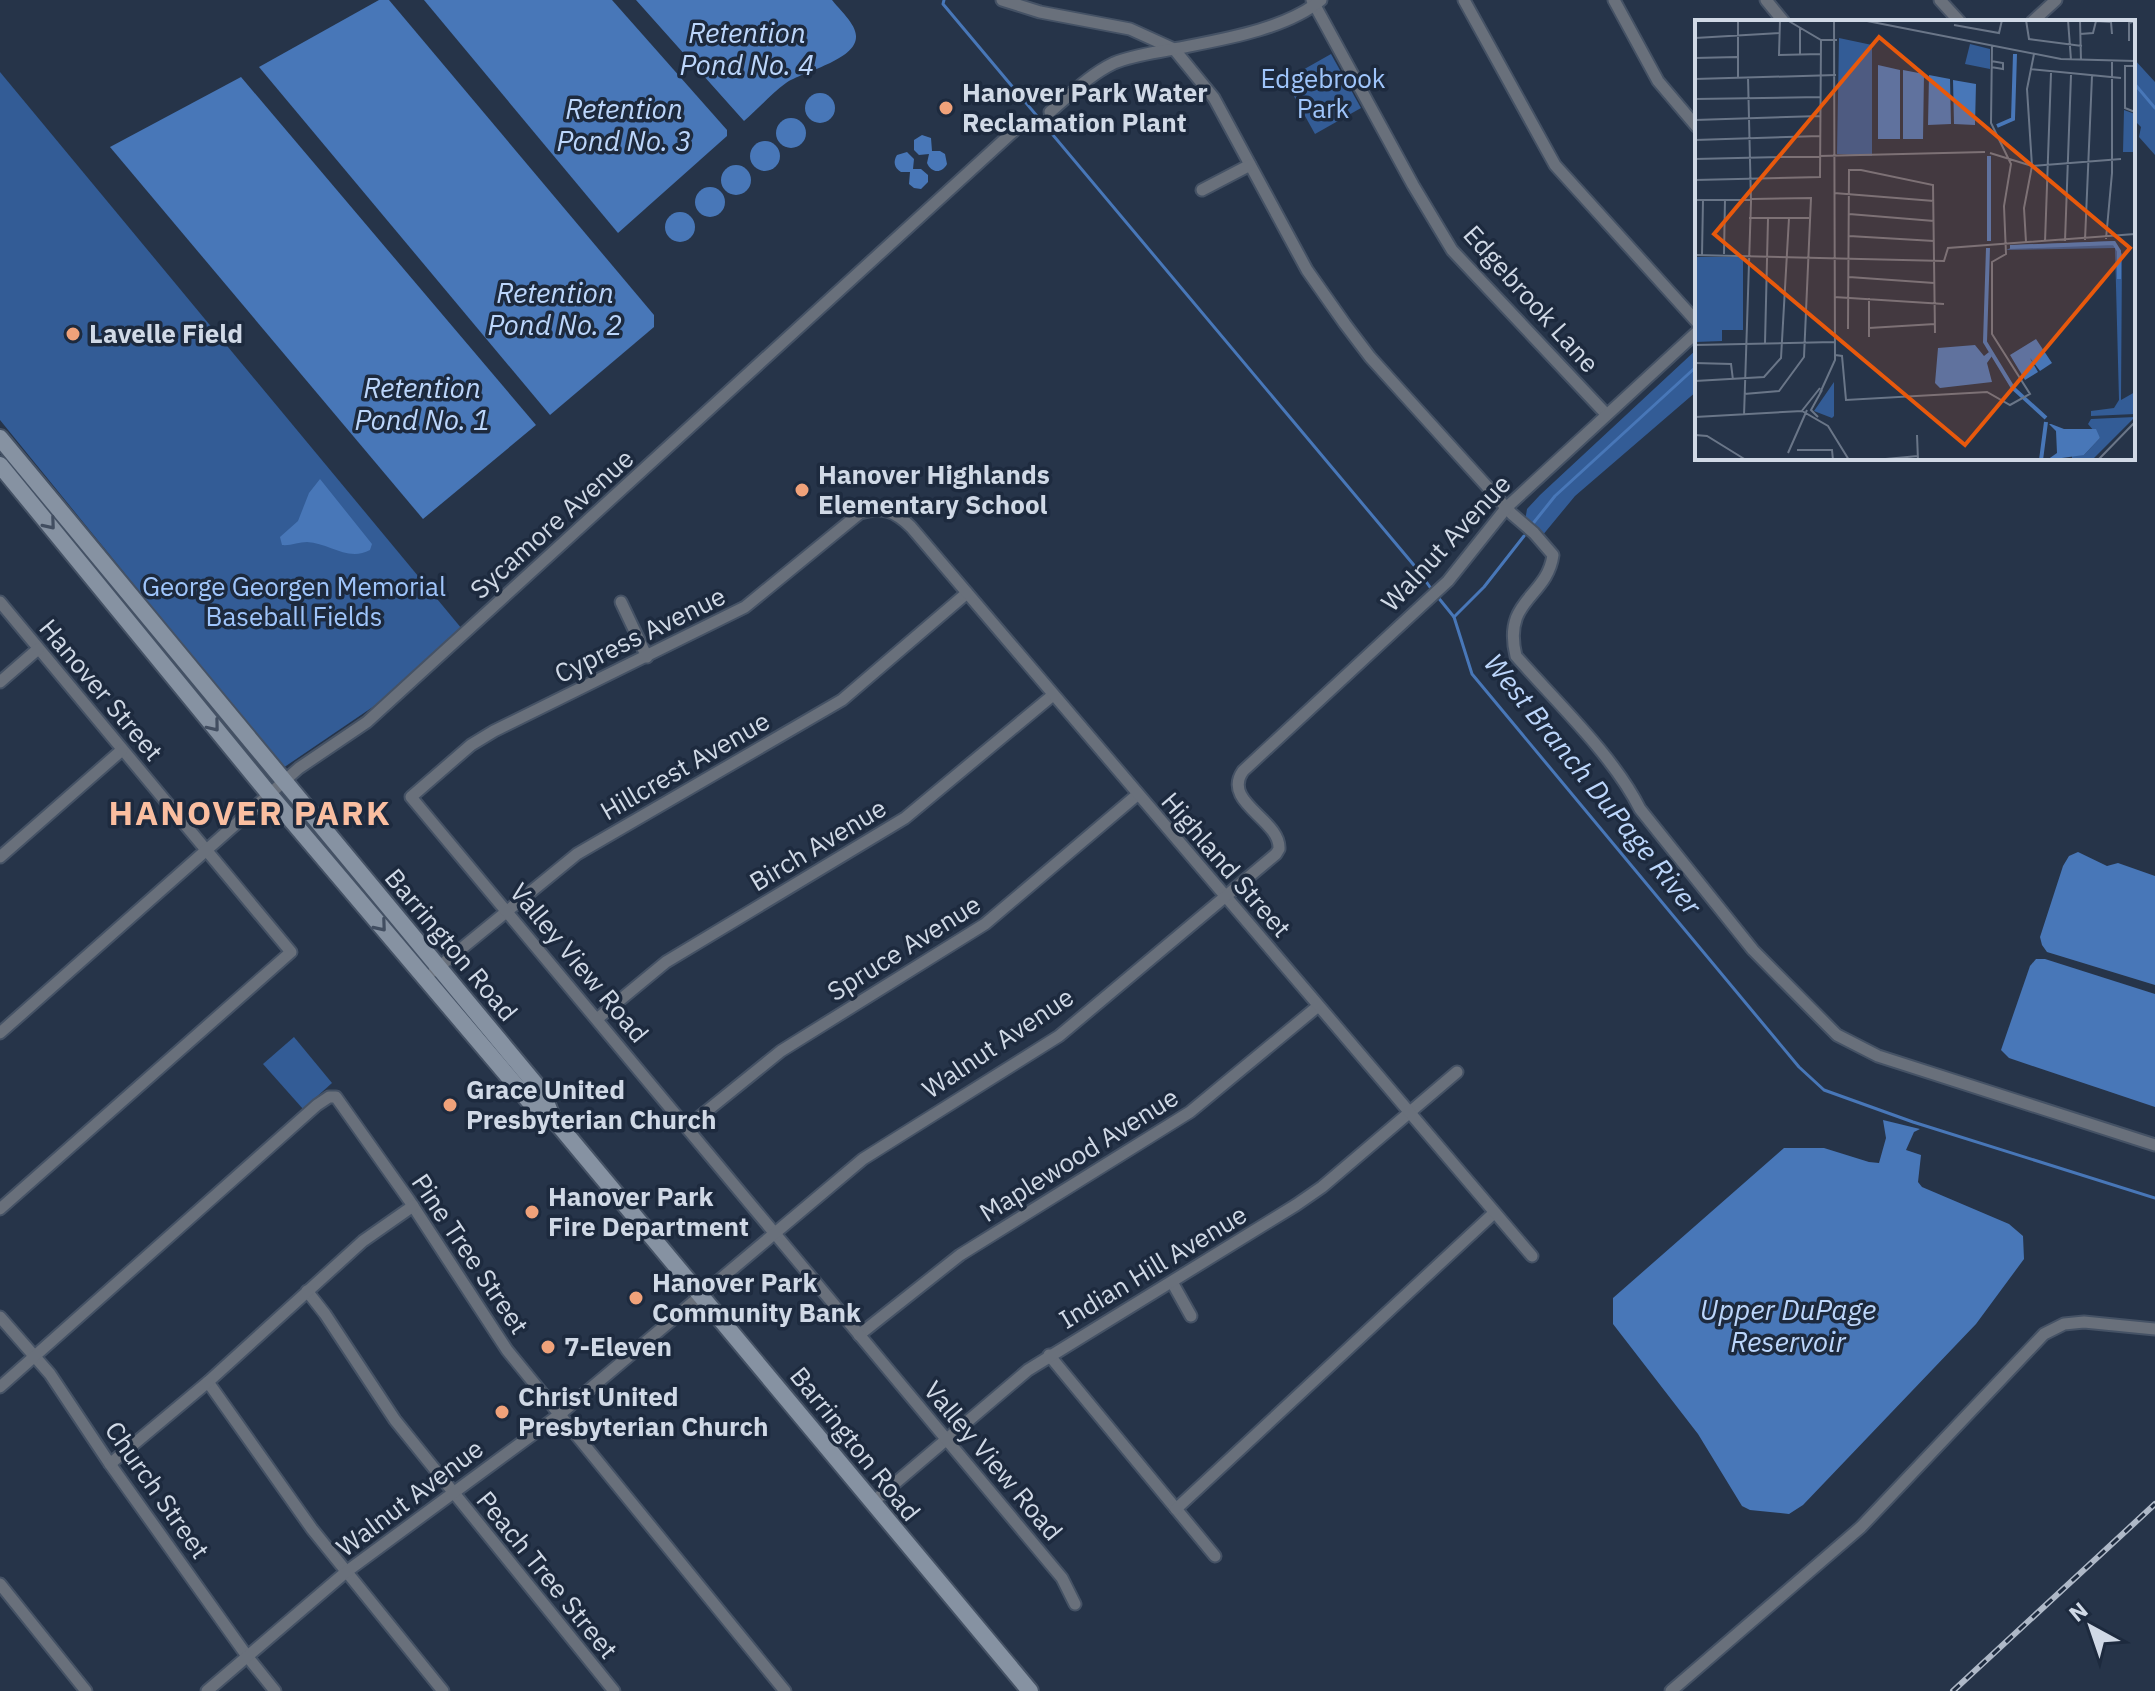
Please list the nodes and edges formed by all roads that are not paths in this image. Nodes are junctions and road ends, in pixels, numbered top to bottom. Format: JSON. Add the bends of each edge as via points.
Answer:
{"nodes":[{"id":1,"x":1002,"y":0,"type":"edge"},
{"id":2,"x":1464,"y":0,"type":"edge"},
{"id":3,"x":1614,"y":0,"type":"edge"},
{"id":4,"x":1766,"y":0,"type":"edge"},
{"id":5,"x":1940,"y":0,"type":"edge"},
{"id":6,"x":2056,"y":0,"type":"edge"},
{"id":7,"x":1316,"y":1,"type":"edge"},
{"id":8,"x":1782,"y":20,"type":"edge"},
{"id":9,"x":1958,"y":20,"type":"edge"},
{"id":10,"x":2034,"y":20,"type":"edge"},
{"id":11,"x":1174,"y":49,"type":"junction"},
{"id":12,"x":1050,"y":112,"type":"dead end"},
{"id":13,"x":1695,"y":125,"type":"edge"},
{"id":14,"x":1016,"y":129,"type":"dead end"},
{"id":15,"x":1250,"y":165,"type":"junction"},
{"id":16,"x":1202,"y":190,"type":"dead end"},
{"id":17,"x":1695,"y":320,"type":"edge"},
{"id":18,"x":1695,"y":334,"type":"edge"},
{"id":19,"x":1606,"y":414,"type":"junction"},
{"id":20,"x":0,"y":438,"type":"edge"},
{"id":21,"x":0,"y":465,"type":"edge"},
{"id":22,"x":1507,"y":507,"type":"junction"},
{"id":23,"x":884,"y":509,"type":"joint"},
{"id":24,"x":967,"y":593,"type":"junction"},
{"id":25,"x":0,"y":602,"type":"edge"},
{"id":26,"x":621,"y":602,"type":"dead end"},
{"id":27,"x":38,"y":649,"type":"junction"},
{"id":28,"x":647,"y":657,"type":"junction"},
{"id":29,"x":0,"y":682,"type":"edge"},
{"id":30,"x":1053,"y":695,"type":"junction"},
{"id":31,"x":122,"y":750,"type":"junction"},
{"id":32,"x":285,"y":782,"type":"junction"},
{"id":33,"x":270,"y":795,"type":"junction"},
{"id":34,"x":1137,"y":795,"type":"junction"},
{"id":35,"x":411,"y":797,"type":"joint"},
{"id":36,"x":207,"y":850,"type":"junction"},
{"id":37,"x":0,"y":857,"type":"edge"},
{"id":38,"x":1226,"y":897,"type":"junction"},
{"id":39,"x":507,"y":911,"type":"junction"},
{"id":40,"x":438,"y":967,"type":"junction"},
{"id":41,"x":426,"y":979,"type":"junction"},
{"id":42,"x":1317,"y":1007,"type":"junction"},
{"id":43,"x":597,"y":1019,"type":"junction"},
{"id":44,"x":0,"y":1033,"type":"edge"},
{"id":45,"x":1457,"y":1072,"type":"dead end"},
{"id":46,"x":1408,"y":1112,"type":"junction"},
{"id":47,"x":552,"y":1117,"type":"junction"},
{"id":48,"x":687,"y":1127,"type":"junction"},
{"id":49,"x":2155,"y":1145,"type":"edge"},
{"id":50,"x":413,"y":1206,"type":"junction"},
{"id":51,"x":0,"y":1209,"type":"edge"},
{"id":52,"x":1494,"y":1213,"type":"junction"},
{"id":53,"x":774,"y":1233,"type":"junction"},
{"id":54,"x":1532,"y":1256,"type":"dead end"},
{"id":55,"x":1172,"y":1282,"type":"junction"},
{"id":56,"x":307,"y":1291,"type":"junction"},
{"id":57,"x":701,"y":1296,"type":"junction"},
{"id":58,"x":1191,"y":1316,"type":"dead end"},
{"id":59,"x":0,"y":1317,"type":"edge"},
{"id":60,"x":2155,"y":1329,"type":"edge"},
{"id":61,"x":859,"y":1335,"type":"junction"},
{"id":62,"x":1049,"y":1355,"type":"junction"},
{"id":63,"x":34,"y":1356,"type":"junction"},
{"id":64,"x":208,"y":1382,"type":"junction"},
{"id":65,"x":0,"y":1387,"type":"edge"},
{"id":66,"x":559,"y":1415,"type":"junction"},
{"id":67,"x":945,"y":1439,"type":"junction"},
{"id":68,"x":110,"y":1464,"type":"junction"},
{"id":69,"x":452,"y":1494,"type":"junction"},
{"id":70,"x":873,"y":1502,"type":"junction"},
{"id":71,"x":1176,"y":1509,"type":"junction"},
{"id":72,"x":1215,"y":1556,"type":"dead end"},
{"id":73,"x":346,"y":1572,"type":"junction"},
{"id":74,"x":0,"y":1584,"type":"edge"},
{"id":75,"x":1075,"y":1604,"type":"dead end"},
{"id":76,"x":247,"y":1656,"type":"junction"},
{"id":77,"x":86,"y":1691,"type":"edge"},
{"id":78,"x":207,"y":1691,"type":"edge"},
{"id":79,"x":275,"y":1691,"type":"edge"},
{"id":80,"x":443,"y":1691,"type":"edge"},
{"id":81,"x":614,"y":1691,"type":"edge"},
{"id":82,"x":785,"y":1691,"type":"edge"},
{"id":83,"x":1030,"y":1691,"type":"edge"},
{"id":84,"x":1671,"y":1691,"type":"edge"}],
"edges":[{"from":1,"to":11,"type":"street","via":[[1130,29]]},
{"from":2,"to":17,"type":"street","via":[[1555,165]]},
{"from":3,"to":13,"type":"street","via":[[1658,81]]},
{"from":4,"to":8,"type":"street"},
{"from":5,"to":9,"type":"street"},
{"from":6,"to":10,"type":"street"},
{"from":7,"to":11,"type":"street","via":[[1270,26]]},
{"from":7,"to":19,"type":"street","name":"Edgebrook Lane","via":[[1452,250]]},
{"from":11,"to":12,"type":"street","via":[[1114,63]]},
{"from":11,"to":15,"type":"street","via":[[1214,98]]},
{"from":14,"to":32,"type":"street","name":"Sycamore Avenue","via":[[367,722]]},
{"from":15,"to":16,"type":"street"},
{"from":15,"to":22,"type":"street","via":[[1307,270],[1345,324]]},
{"from":18,"to":19,"type":"street","name":"Walnut Avenue"},
{"from":19,"to":22,"type":"street","name":"Walnut Avenue"},
{"from":20,"to":32,"type":"main road","name":"Barrington Road"},
{"from":21,"to":33,"type":"main road","name":"Barrington Road","one_way":true},
{"from":22,"to":38,"type":"street","name":"Walnut Avenue","via":[[1448,581],[1240,776],[1240,795],[1278,838],[1279,849]]},
{"from":22,"to":49,"type":"street","via":[[1553,555],[1552,566],[1514,622],[1516,656],[1628,785],[1640,809],[1753,950],[1822,1021],[1878,1056]]},
{"from":23,"to":24,"type":"street","name":"Highland Street","via":[[904,519]]},
{"from":23,"to":28,"type":"street","name":"Cypress Avenue","via":[[860,513],[745,607]]},
{"from":24,"to":30,"type":"street","name":"Highland Street"},
{"from":24,"to":39,"type":"street","name":"Hillcrest Avenue","via":[[842,700],[577,854]]},
{"from":25,"to":27,"type":"street","name":"Hanover Street"},
{"from":26,"to":28,"type":"street"},
{"from":27,"to":29,"type":"street"},
{"from":27,"to":31,"type":"street","name":"Hanover Street"},
{"from":28,"to":35,"type":"street","name":"Cypress Avenue","via":[[494,731]]},
{"from":30,"to":34,"type":"street","name":"Highland Street"},
{"from":30,"to":43,"type":"street","name":"Birch Avenue","via":[[905,818],[666,962]]},
{"from":31,"to":36,"type":"street","name":"Hanover Street"},
{"from":31,"to":37,"type":"street"},
{"from":32,"to":33,"type":"street","name":"Sycamore Avenue"},
{"from":32,"to":40,"type":"main road","name":"Barrington Road"},
{"from":33,"to":36,"type":"street","name":"Sycamore Avenue"},
{"from":33,"to":41,"type":"main road","name":"Barrington Road","one_way":true},
{"from":34,"to":38,"type":"street","name":"Highland Street"},
{"from":34,"to":48,"type":"street","name":"Spruce Avenue","via":[[985,924],[781,1051]]},
{"from":35,"to":39,"type":"street","name":"Valley View Road"},
{"from":36,"to":44,"type":"street","name":"Sycamore Avenue"},
{"from":36,"to":51,"type":"street","name":"Hanover Street","via":[[291,952]]},
{"from":38,"to":42,"type":"street","name":"Highland Street"},
{"from":38,"to":53,"type":"street","name":"Walnut Avenue","via":[[1059,1036],[863,1159]]},
{"from":39,"to":40,"type":"street","name":"Hillcrest Avenue"},
{"from":39,"to":43,"type":"street","name":"Valley View Road"},
{"from":40,"to":41,"type":"street","name":"Hillcrest Avenue"},
{"from":40,"to":47,"type":"main road","name":"Barrington Road","via":[[542,1092]]},
{"from":41,"to":47,"type":"main road","name":"Barrington Road","via":[[530,1102]]},
{"from":42,"to":46,"type":"street","name":"Highland Street"},
{"from":42,"to":61,"type":"street","name":"Maplewood Avenue","via":[[1190,1112],[960,1255]]},
{"from":43,"to":48,"type":"street","name":"Valley View Road"},
{"from":45,"to":46,"type":"street","name":"Indian Hill Avenue"},
{"from":46,"to":52,"type":"street","name":"Highland Street"},
{"from":46,"to":55,"type":"street","name":"Indian Hill Avenue","via":[[1322,1187]]},
{"from":47,"to":57,"type":"main road","name":"Barrington Road"},
{"from":48,"to":53,"type":"street","name":"Valley View Road"},
{"from":50,"to":56,"type":"street"},
{"from":50,"to":63,"type":"street","name":"Pine Tree Street","via":[[336,1097],[329,1097]]},
{"from":50,"to":66,"type":"street","name":"Pine Tree Street","via":[[507,1350]]},
{"from":52,"to":54,"type":"street","name":"Highland Street"},
{"from":52,"to":71,"type":"street"},
{"from":53,"to":57,"type":"street","name":"Walnut Avenue"},
{"from":53,"to":61,"type":"street","name":"Valley View Road"},
{"from":55,"to":58,"type":"street"},
{"from":55,"to":62,"type":"street","name":"Indian Hill Avenue"},
{"from":56,"to":64,"type":"street"},
{"from":56,"to":69,"type":"street","name":"Peach Tree Street"},
{"from":57,"to":66,"type":"street","name":"Walnut Avenue"},
{"from":57,"to":70,"type":"main road","name":"Barrington Road"},
{"from":59,"to":63,"type":"street","name":"Church Street"},
{"from":60,"to":84,"type":"street","via":[[2084,1322],[2044,1334],[1861,1527]]},
{"from":61,"to":67,"type":"street","name":"Valley View Road"},
{"from":62,"to":67,"type":"street","name":"Indian Hill Avenue"},
{"from":62,"to":71,"type":"street"},
{"from":63,"to":65,"type":"street"},
{"from":63,"to":68,"type":"street","name":"Church Street"},
{"from":64,"to":68,"type":"street"},
{"from":64,"to":73,"type":"street"},
{"from":66,"to":69,"type":"street","name":"Walnut Avenue"},
{"from":66,"to":82,"type":"street","name":"Pine Tree Street"},
{"from":67,"to":70,"type":"street","name":"Indian Hill Avenue"},
{"from":67,"to":75,"type":"street","name":"Valley View Road","via":[[1062,1578]]},
{"from":68,"to":76,"type":"street","name":"Church Street"},
{"from":69,"to":73,"type":"street","name":"Walnut Avenue"},
{"from":69,"to":81,"type":"street","name":"Peach Tree Street"},
{"from":70,"to":83,"type":"main road","name":"Barrington Road"},
{"from":71,"to":72,"type":"street"},
{"from":73,"to":76,"type":"street","name":"Walnut Avenue"},
{"from":73,"to":80,"type":"street"},
{"from":74,"to":77,"type":"street"},
{"from":76,"to":78,"type":"street","name":"Walnut Avenue"},
{"from":76,"to":79,"type":"street","name":"Church Street"}]}
